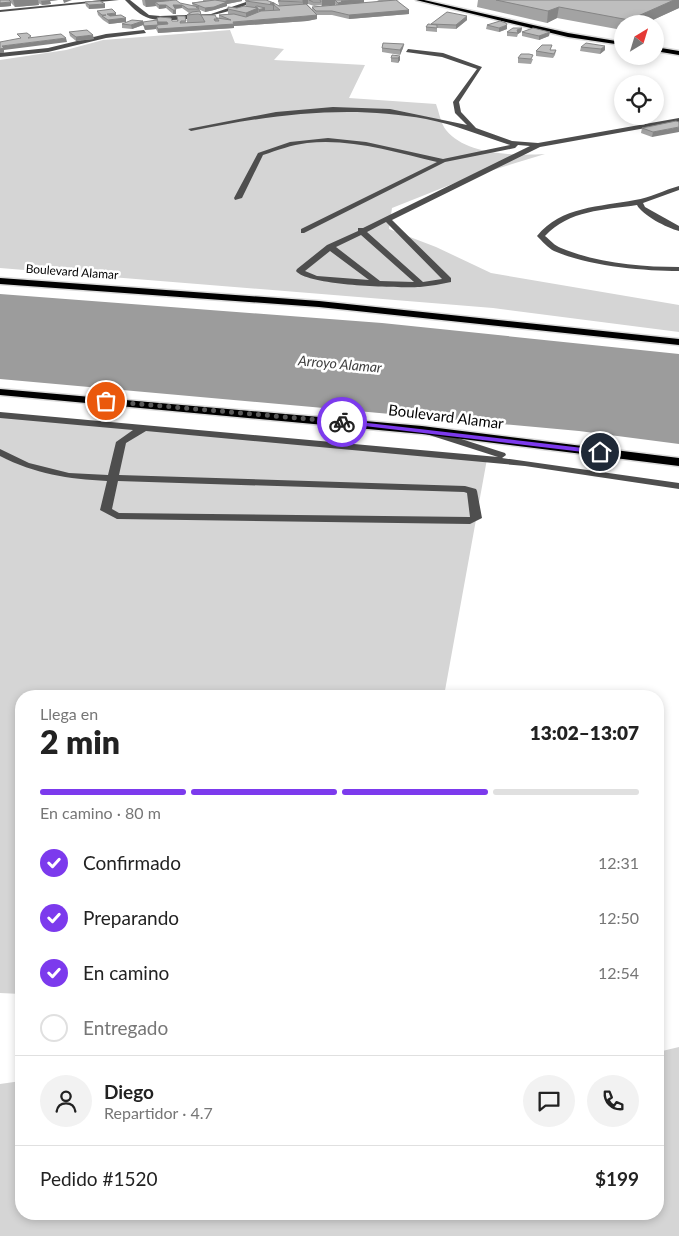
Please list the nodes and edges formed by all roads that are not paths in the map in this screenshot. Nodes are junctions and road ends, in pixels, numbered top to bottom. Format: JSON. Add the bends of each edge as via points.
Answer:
{"nodes":[{"id":1,"x":118,"y":0,"type":"edge"},
{"id":2,"x":128,"y":0,"type":"edge"},
{"id":3,"x":247,"y":0,"type":"edge"},
{"id":4,"x":418,"y":0,"type":"edge"},
{"id":5,"x":0,"y":11,"type":"edge"},
{"id":6,"x":144,"y":32,"type":"edge"},
{"id":7,"x":614,"y":43,"type":"edge"},
{"id":8,"x":408,"y":51,"type":"dead end"},
{"id":9,"x":664,"y":51,"type":"edge"},
{"id":10,"x":679,"y":53,"type":"edge"},
{"id":11,"x":0,"y":56,"type":"edge"},
{"id":12,"x":679,"y":120,"type":"edge"},
{"id":13,"x":191,"y":129,"type":"dead end"},
{"id":14,"x":474,"y":130,"type":"junction"},
{"id":15,"x":524,"y":144,"type":"junction"},
{"id":16,"x":538,"y":144,"type":"junction"},
{"id":17,"x":442,"y":161,"type":"junction"},
{"id":18,"x":679,"y":188,"type":"edge"},
{"id":19,"x":238,"y":198,"type":"dead end"},
{"id":20,"x":639,"y":202,"type":"junction"},
{"id":21,"x":386,"y":218,"type":"junction"},
{"id":22,"x":679,"y":229,"type":"edge"},
{"id":23,"x":361,"y":230,"type":"junction"},
{"id":24,"x":304,"y":231,"type":"dead end"},
{"id":25,"x":330,"y":247,"type":"junction"},
{"id":26,"x":679,"y":269,"type":"edge"},
{"id":27,"x":0,"y":281,"type":"edge"},
{"id":28,"x":376,"y":282,"type":"junction"},
{"id":29,"x":421,"y":284,"type":"junction"},
{"id":30,"x":679,"y":342,"type":"edge"},
{"id":31,"x":0,"y":392,"type":"edge"},
{"id":32,"x":0,"y":415,"type":"edge"},
{"id":33,"x":144,"y":428,"type":"junction"},
{"id":34,"x":422,"y":430,"type":"junction"},
{"id":35,"x":0,"y":452,"type":"edge"},
{"id":36,"x":679,"y":462,"type":"edge"},
{"id":37,"x":525,"y":463,"type":"junction"},
{"id":38,"x":112,"y":478,"type":"junction"},
{"id":39,"x":679,"y":486,"type":"edge"}],
"edges":[{"from":1,"to":5,"type":"street"},
{"from":2,"to":3,"type":"street","via":[[153,18],[212,15],[249,2]]},
{"from":4,"to":7,"type":"main road"},
{"from":6,"to":11,"type":"street"},
{"from":8,"to":14,"type":"street","via":[[443,55],[480,68],[456,102],[458,112]]},
{"from":9,"to":10,"type":"main road"},
{"from":12,"to":16,"type":"street"},
{"from":13,"to":14,"type":"street","via":[[305,110],[345,110],[417,115]]},
{"from":14,"to":15,"type":"street","via":[[511,143]]},
{"from":15,"to":16,"type":"street"},
{"from":15,"to":17,"type":"street"},
{"from":16,"to":21,"type":"street"},
{"from":17,"to":19,"type":"street","via":[[356,142],[290,144],[260,154]]},
{"from":17,"to":24,"type":"street"},
{"from":18,"to":20,"type":"street"},
{"from":20,"to":22,"type":"street","via":[[642,208]]},
{"from":20,"to":26,"type":"street","via":[[576,212],[552,224],[541,236],[556,250],[597,261],[650,269]]},
{"from":21,"to":23,"type":"street"},
{"from":21,"to":29,"type":"street","via":[[448,280]]},
{"from":23,"to":25,"type":"street"},
{"from":23,"to":29,"type":"street"},
{"from":25,"to":28,"type":"street"},
{"from":25,"to":28,"type":"street","via":[[300,270],[303,274],[316,278]]},
{"from":27,"to":30,"type":"highway","name":"Boulevard Alamar","via":[[319,304]]},
{"from":28,"to":29,"type":"street"},
{"from":31,"to":34,"type":"highway","name":"Boulevard Alamar"},
{"from":32,"to":33,"type":"street"},
{"from":33,"to":37,"type":"street"},
{"from":33,"to":38,"type":"street","via":[[122,442]]},
{"from":34,"to":36,"type":"highway","name":"Boulevard Alamar"},
{"from":34,"to":37,"type":"street"},
{"from":35,"to":38,"type":"street","via":[[24,465],[69,476]]},
{"from":37,"to":39,"type":"street"},
{"from":38,"to":38,"type":"street","via":[[465,489],[472,491],[476,518],[470,521],[117,516],[106,510]]}]}
